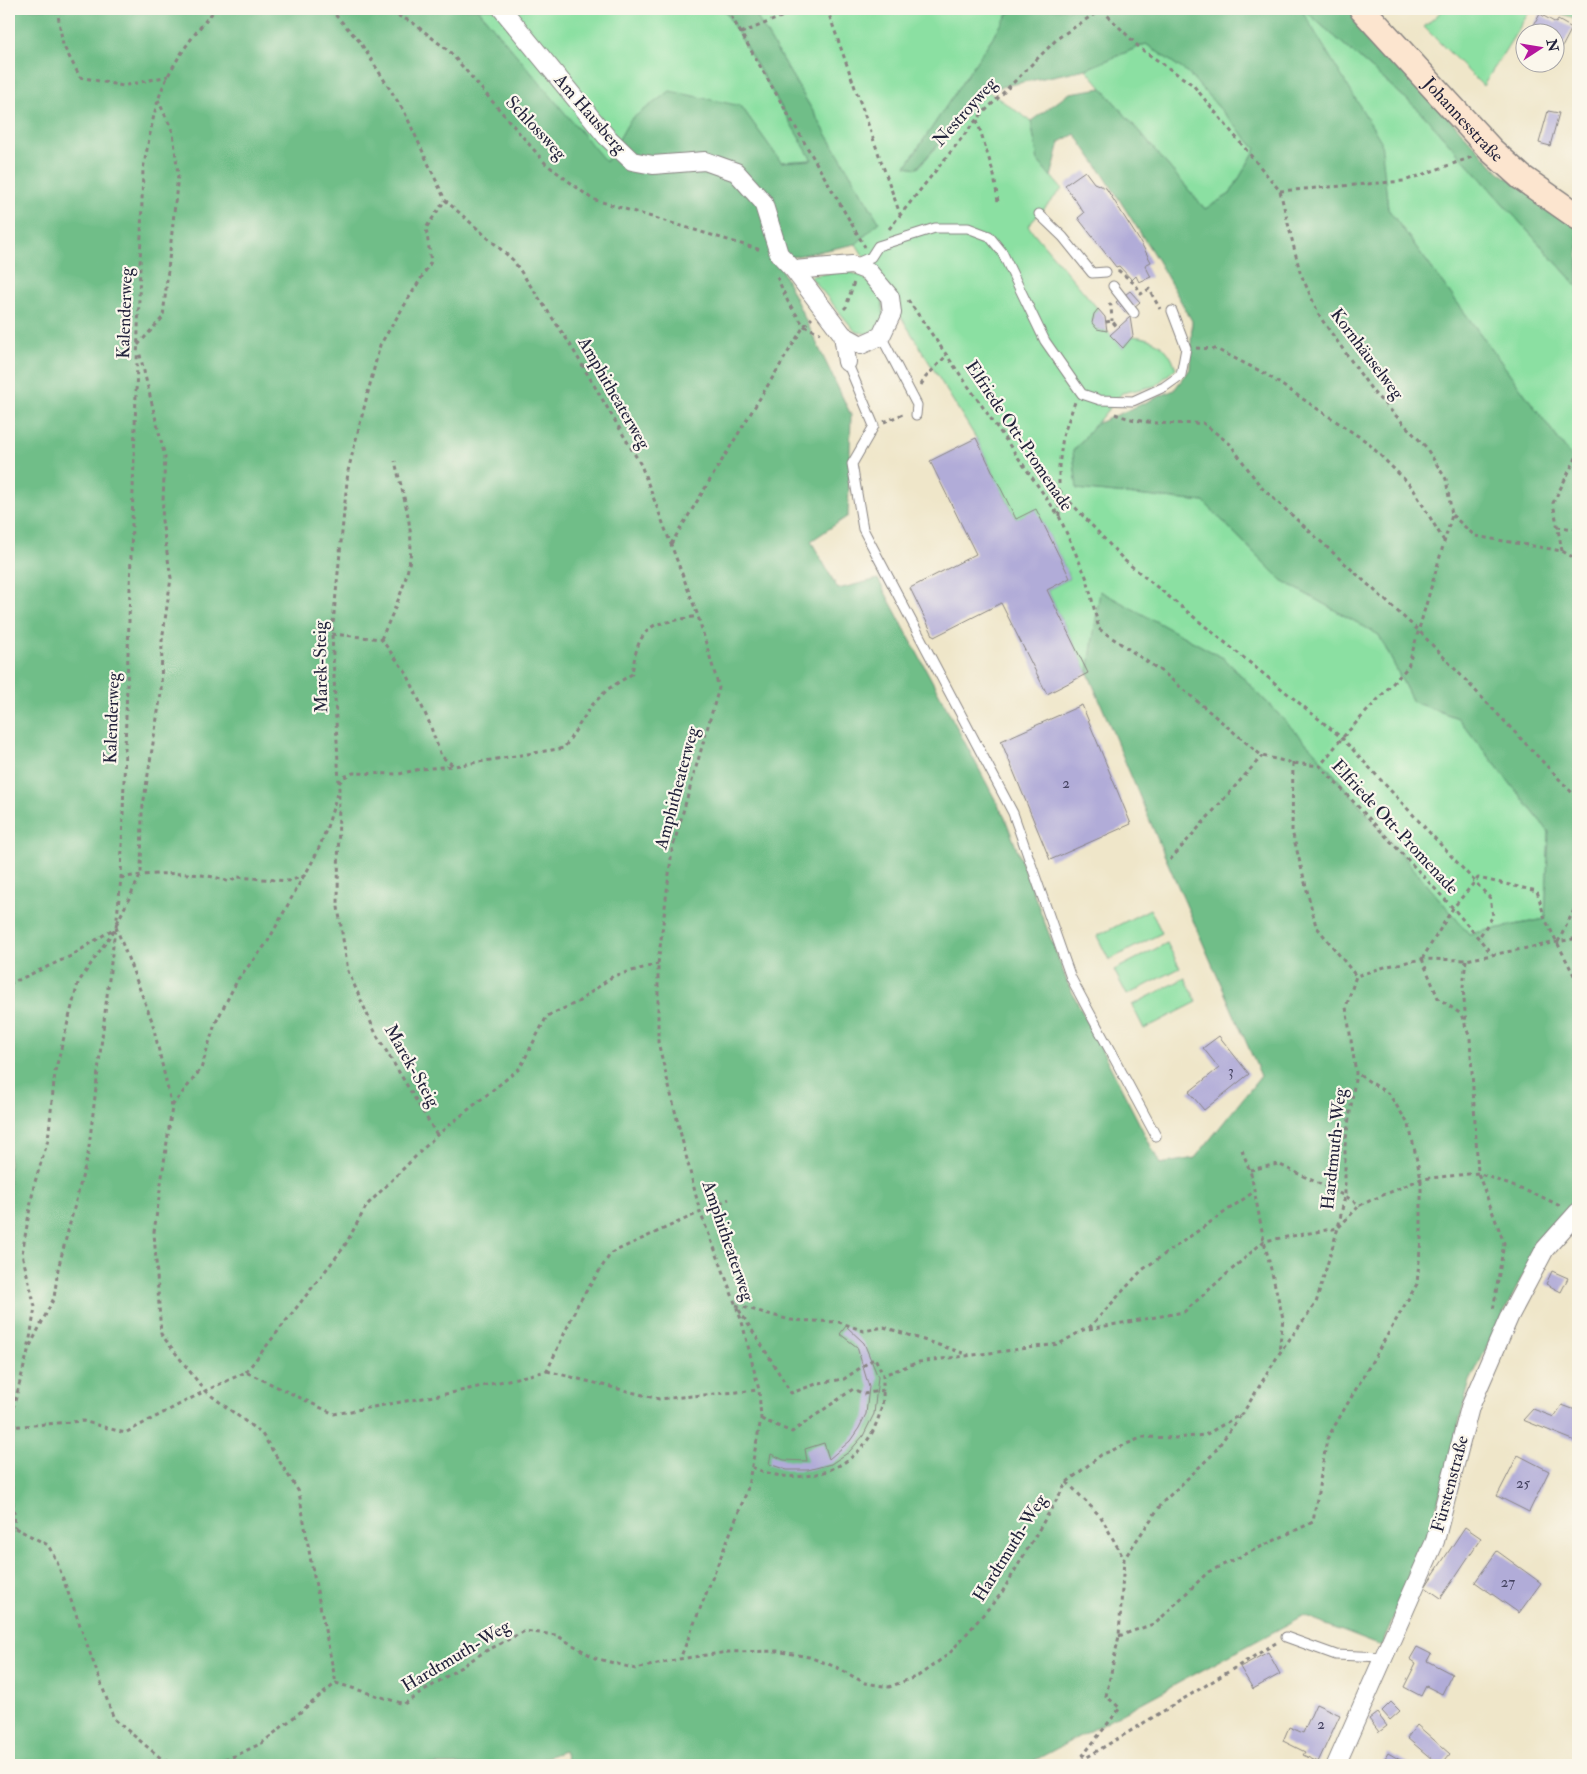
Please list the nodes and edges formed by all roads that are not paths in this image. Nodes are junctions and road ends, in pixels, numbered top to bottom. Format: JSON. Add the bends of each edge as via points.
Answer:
{"nodes":[{"id":1,"x":502,"y":9,"type":"edge"},
{"id":2,"x":1362,"y":9,"type":"edge"},
{"id":3,"x":1039,"y":214,"type":"dead end"},
{"id":4,"x":1578,"y":217,"type":"edge"},
{"id":5,"x":861,"y":263,"type":"junction"},
{"id":6,"x":794,"y":270,"type":"junction"},
{"id":7,"x":1106,"y":272,"type":"dead end"},
{"id":8,"x":1113,"y":286,"type":"dead end"},
{"id":9,"x":1172,"y":310,"type":"dead end"},
{"id":10,"x":1134,"y":313,"type":"dead end"},
{"id":11,"x":843,"y":335,"type":"junction"},
{"id":12,"x":881,"y":336,"type":"junction"},
{"id":13,"x":847,"y":362,"type":"joint"},
{"id":14,"x":916,"y":415,"type":"dead end"},
{"id":15,"x":1156,"y":1136,"type":"dead end"},
{"id":16,"x":1577,"y":1213,"type":"edge"},
{"id":17,"x":1286,"y":1637,"type":"road end"},
{"id":18,"x":1382,"y":1658,"type":"junction"},
{"id":19,"x":1336,"y":1765,"type":"edge"}],
"edges":[{"from":1,"to":6,"type":"street","name":"Am Hausberg","via":[[606,136],[632,161],[653,165],[705,160],[736,172],[763,202],[779,254]]},
{"from":2,"to":4,"type":"main road","name":"Johannesstraße","via":[[1491,150],[1521,177]]},
{"from":3,"to":7,"type":"lane","via":[[1092,272]]},
{"from":5,"to":6,"type":"street"},
{"from":5,"to":9,"type":"lane","via":[[878,246],[935,228],[968,228],[989,236],[1002,252],[1045,341],[1082,394],[1100,400],[1133,401],[1164,387],[1180,375],[1186,348]]},
{"from":5,"to":12,"type":"street","via":[[890,297],[892,313]]},
{"from":6,"to":11,"type":"street","name":"Am Hausberg"},
{"from":8,"to":10,"type":"lane"},
{"from":11,"to":12,"type":"street","via":[[861,345]]},
{"from":11,"to":13,"type":"street","name":"Am Hausberg"},
{"from":12,"to":14,"type":"lane","via":[[917,405]]},
{"from":13,"to":15,"type":"lane","via":[[874,426],[852,464],[863,529],[1013,813],[1071,978]]},
{"from":16,"to":18,"type":"street","name":"Fürstenstraße","via":[[1545,1249],[1510,1315],[1470,1407],[1435,1541]]},
{"from":17,"to":18,"type":"lane","via":[[1336,1654]]},
{"from":18,"to":19,"type":"street","name":"Fürstenstraße"}]}
